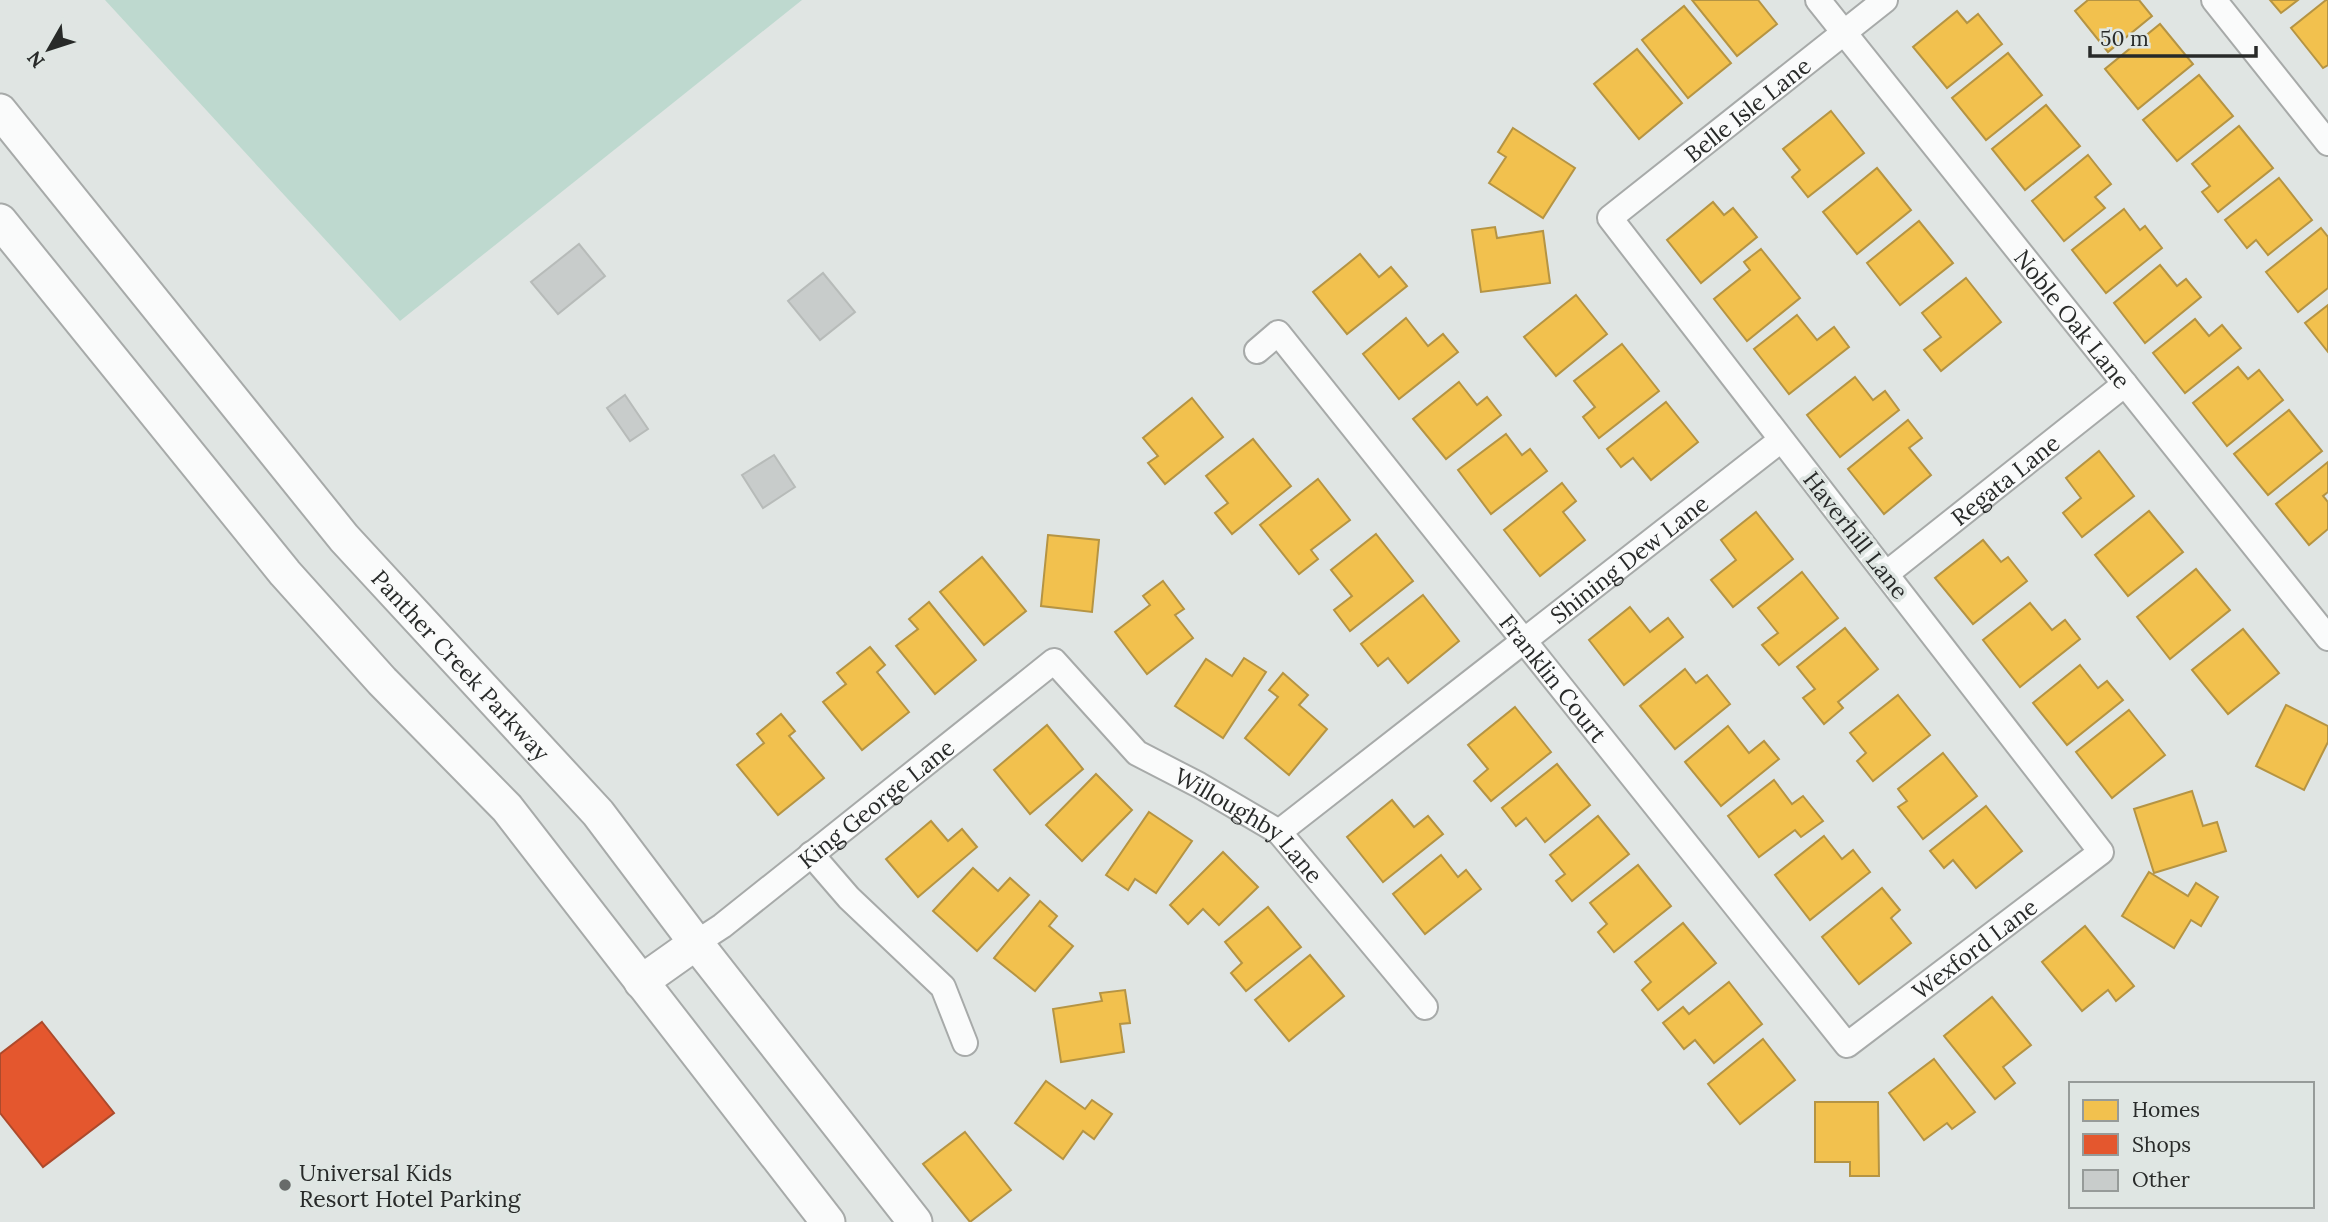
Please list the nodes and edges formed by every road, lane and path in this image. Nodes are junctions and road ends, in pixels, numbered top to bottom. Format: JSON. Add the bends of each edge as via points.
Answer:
{"nodes":[{"id":1,"x":1818,"y":0,"type":"edge"},
{"id":2,"x":1885,"y":0,"type":"edge"},
{"id":3,"x":2214,"y":0,"type":"edge"},
{"id":4,"x":1844,"y":32,"type":"junction"},
{"id":5,"x":0,"y":111,"type":"edge"},
{"id":6,"x":2328,"y":143,"type":"edge"},
{"id":7,"x":1610,"y":218,"type":"joint"},
{"id":8,"x":0,"y":221,"type":"edge"},
{"id":9,"x":1257,"y":351,"type":"dead end"},
{"id":10,"x":2124,"y":383,"type":"junction"},
{"id":11,"x":1781,"y":440,"type":"junction"},
{"id":12,"x":1886,"y":574,"type":"junction"},
{"id":13,"x":2328,"y":638,"type":"edge"},
{"id":14,"x":1524,"y":641,"type":"junction"},
{"id":15,"x":1054,"y":662,"type":"joint"},
{"id":16,"x":1279,"y":832,"type":"junction"},
{"id":17,"x":2101,"y":852,"type":"joint"},
{"id":18,"x":811,"y":854,"type":"junction"},
{"id":19,"x":696,"y":943,"type":"junction"},
{"id":20,"x":641,"y":982,"type":"junction"},
{"id":21,"x":1425,"y":1007,"type":"dead end"},
{"id":22,"x":965,"y":1043,"type":"dead end"},
{"id":23,"x":1847,"y":1045,"type":"joint"},
{"id":24,"x":828,"y":1222,"type":"edge"},
{"id":25,"x":915,"y":1222,"type":"edge"}],
"edges":[{"from":1,"to":4,"type":"street","name":"Noble Oak Lane"},
{"from":2,"to":4,"type":"street","name":"Belle Isle Lane"},
{"from":3,"to":6,"type":"street"},
{"from":4,"to":7,"type":"street","name":"Belle Isle Lane"},
{"from":4,"to":10,"type":"street","name":"Noble Oak Lane"},
{"from":5,"to":19,"type":"main road","name":"Panther Creek Parkway","via":[[344,538],[598,813]]},
{"from":7,"to":11,"type":"street","name":"Haverhill Lane"},
{"from":8,"to":20,"type":"main road","via":[[285,573],[382,681],[507,808]]},
{"from":9,"to":14,"type":"street","name":"Franklin Court","via":[[1278,333]]},
{"from":10,"to":12,"type":"street","name":"Regata Lane"},
{"from":10,"to":13,"type":"street","name":"Noble Oak Lane"},
{"from":11,"to":12,"type":"street","name":"Haverhill Lane"},
{"from":11,"to":14,"type":"street","name":"Shining Dew Lane"},
{"from":12,"to":17,"type":"street","name":"Haverhill Lane"},
{"from":14,"to":16,"type":"street","name":"Shining Dew Lane"},
{"from":14,"to":23,"type":"street","name":"Franklin Court"},
{"from":15,"to":16,"type":"street","name":"Willoughby Lane","via":[[1137,753]]},
{"from":15,"to":18,"type":"street","name":"King George Lane"},
{"from":16,"to":21,"type":"street","name":"Willoughby Lane"},
{"from":17,"to":23,"type":"street","name":"Wexford Lane"},
{"from":18,"to":19,"type":"street","name":"King George Lane"},
{"from":18,"to":22,"type":"street","via":[[849,898],[943,987]]},
{"from":19,"to":20,"type":"main road"},
{"from":19,"to":25,"type":"main road","name":"Panther Creek Parkway"},
{"from":20,"to":24,"type":"main road"}]}
